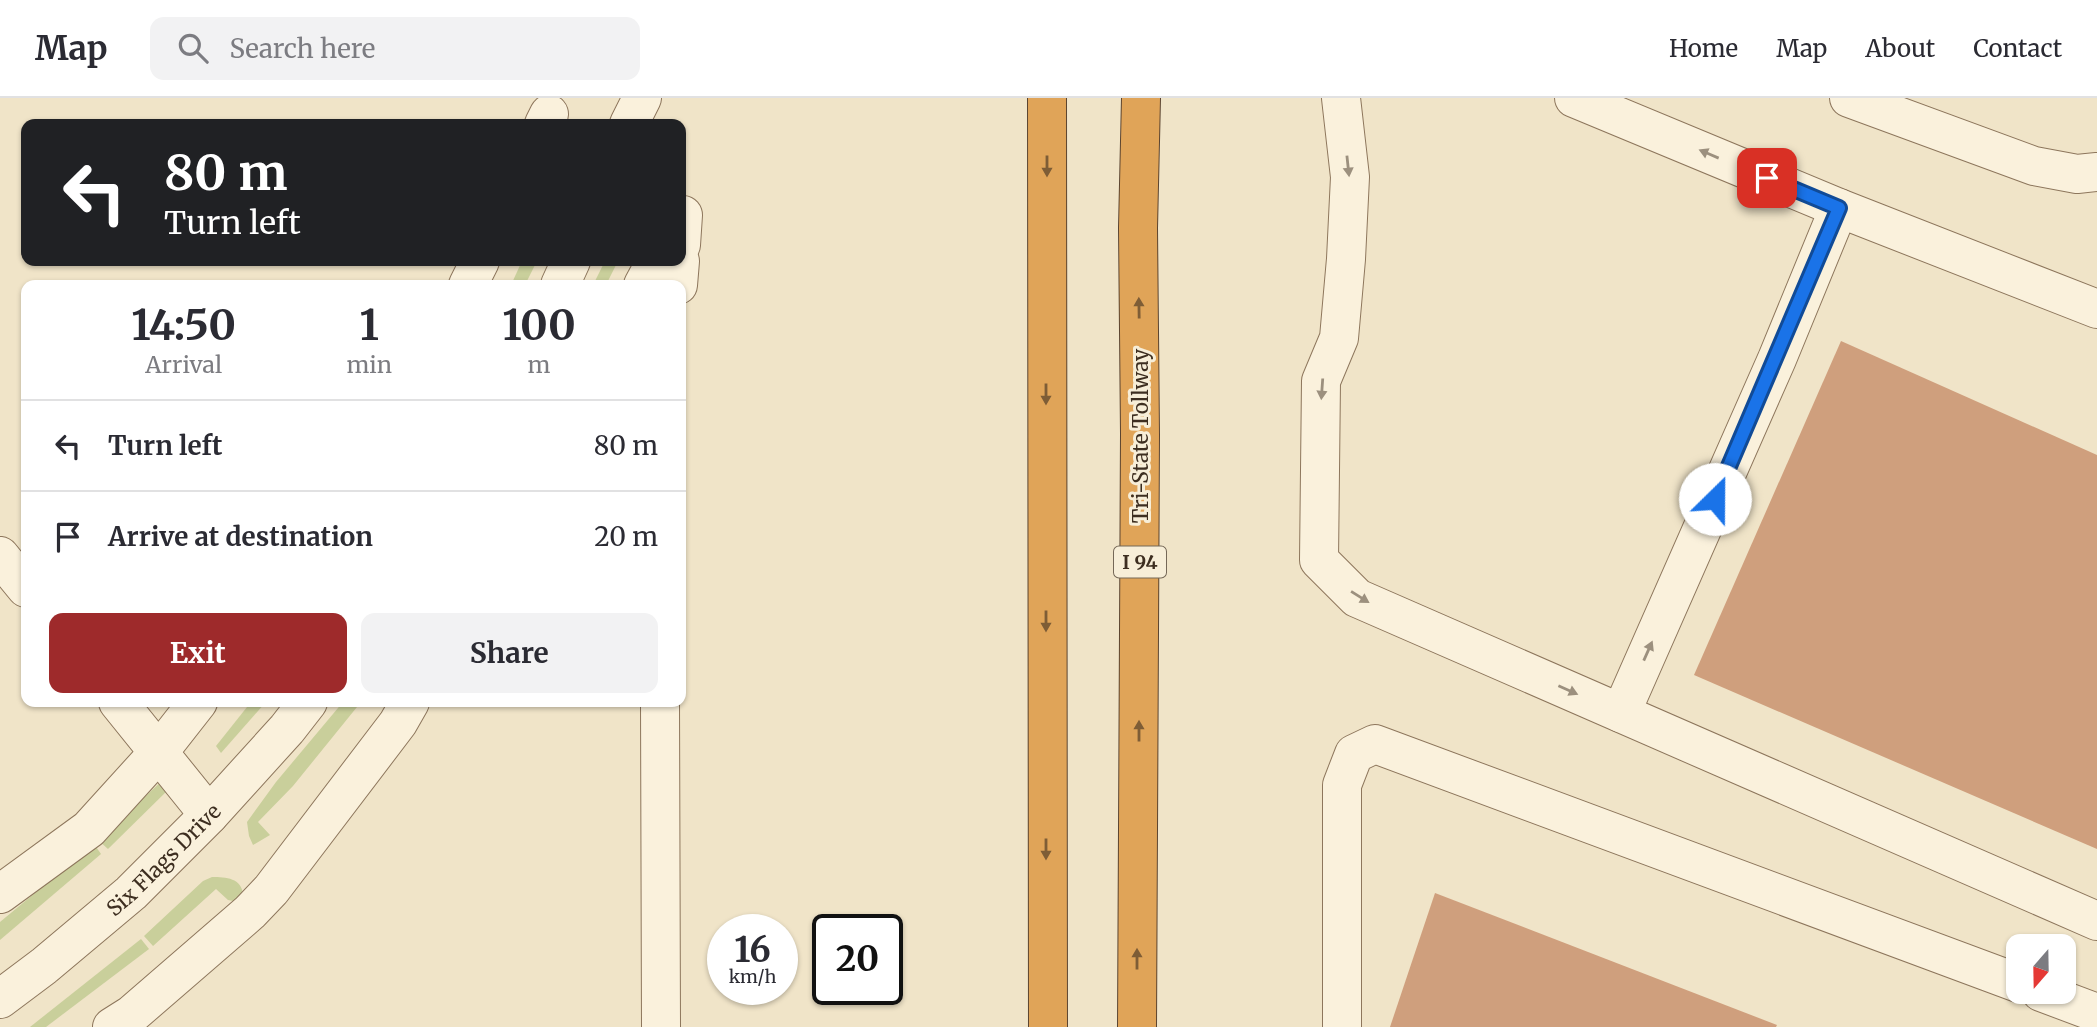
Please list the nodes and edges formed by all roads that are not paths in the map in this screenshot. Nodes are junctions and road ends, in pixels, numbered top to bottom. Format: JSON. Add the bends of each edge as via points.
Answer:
{"nodes":[{"id":1,"x":1046,"y":98,"type":"edge"},
{"id":2,"x":1141,"y":98,"type":"edge"},
{"id":3,"x":1341,"y":98,"type":"edge"},
{"id":4,"x":1574,"y":98,"type":"edge"},
{"id":5,"x":1849,"y":98,"type":"edge"},
{"id":6,"x":2097,"y":172,"type":"edge"},
{"id":7,"x":1839,"y":208,"type":"junction"},
{"id":8,"x":2097,"y":309,"type":"edge"},
{"id":9,"x":0,"y":556,"type":"edge"},
{"id":10,"x":21,"y":582,"type":"edge"},
{"id":11,"x":122,"y":707,"type":"edge"},
{"id":12,"x":194,"y":707,"type":"edge"},
{"id":13,"x":304,"y":707,"type":"edge"},
{"id":14,"x":407,"y":707,"type":"edge"},
{"id":15,"x":660,"y":707,"type":"edge"},
{"id":16,"x":1621,"y":713,"type":"junction"},
{"id":17,"x":158,"y":753,"type":"junction"},
{"id":18,"x":209,"y":815,"type":"junction"},
{"id":19,"x":0,"y":894,"type":"edge"},
{"id":20,"x":2097,"y":921,"type":"edge"},
{"id":21,"x":1046,"y":947,"type":"junction"},
{"id":22,"x":2006,"y":980,"type":"edge"},
{"id":23,"x":0,"y":999,"type":"edge"},
{"id":24,"x":2073,"y":1004,"type":"edge"},
{"id":25,"x":2097,"y":1013,"type":"edge"},
{"id":26,"x":112,"y":1027,"type":"edge"},
{"id":27,"x":661,"y":1027,"type":"edge"},
{"id":28,"x":1021,"y":1027,"type":"edge"},
{"id":29,"x":1048,"y":1027,"type":"edge"},
{"id":30,"x":1137,"y":1027,"type":"edge"},
{"id":31,"x":1342,"y":1027,"type":"edge"}],
"edges":[{"from":1,"to":21,"type":"highway","one_way":true},
{"from":30,"to":2,"type":"highway","name":"Tri-State Tollway","number":"I 94","one_way":true},
{"from":3,"to":16,"type":"lane","one_way":true,"via":[[1350,177],[1339,338],[1321,381],[1319,561],[1357,598]]},
{"from":7,"to":4,"type":"lane","one_way":true},
{"from":5,"to":6,"type":"lane","via":[[2034,166],[2077,174]]},
{"from":7,"to":8,"type":"lane"},
{"from":16,"to":7,"type":"lane","one_way":true},
{"from":9,"to":10,"type":"lane"},
{"from":11,"to":17,"type":"lane"},
{"from":12,"to":17,"type":"lane"},
{"from":13,"to":18,"type":"lane","name":"Six Flags Drive"},
{"from":14,"to":26,"type":"lane","via":[[271,890]]},
{"from":15,"to":27,"type":"lane"},
{"from":16,"to":20,"type":"lane"},
{"from":17,"to":18,"type":"lane"},
{"from":17,"to":19,"type":"lane","via":[[89,829]]},
{"from":18,"to":23,"type":"lane","name":"Six Flags Drive","via":[[131,893]]},
{"from":21,"to":28,"type":"highway"},
{"from":21,"to":29,"type":"highway"},
{"from":22,"to":31,"type":"lane","via":[[1375,744],[1354,754],[1342,785]]},
{"from":24,"to":25,"type":"lane"}]}
